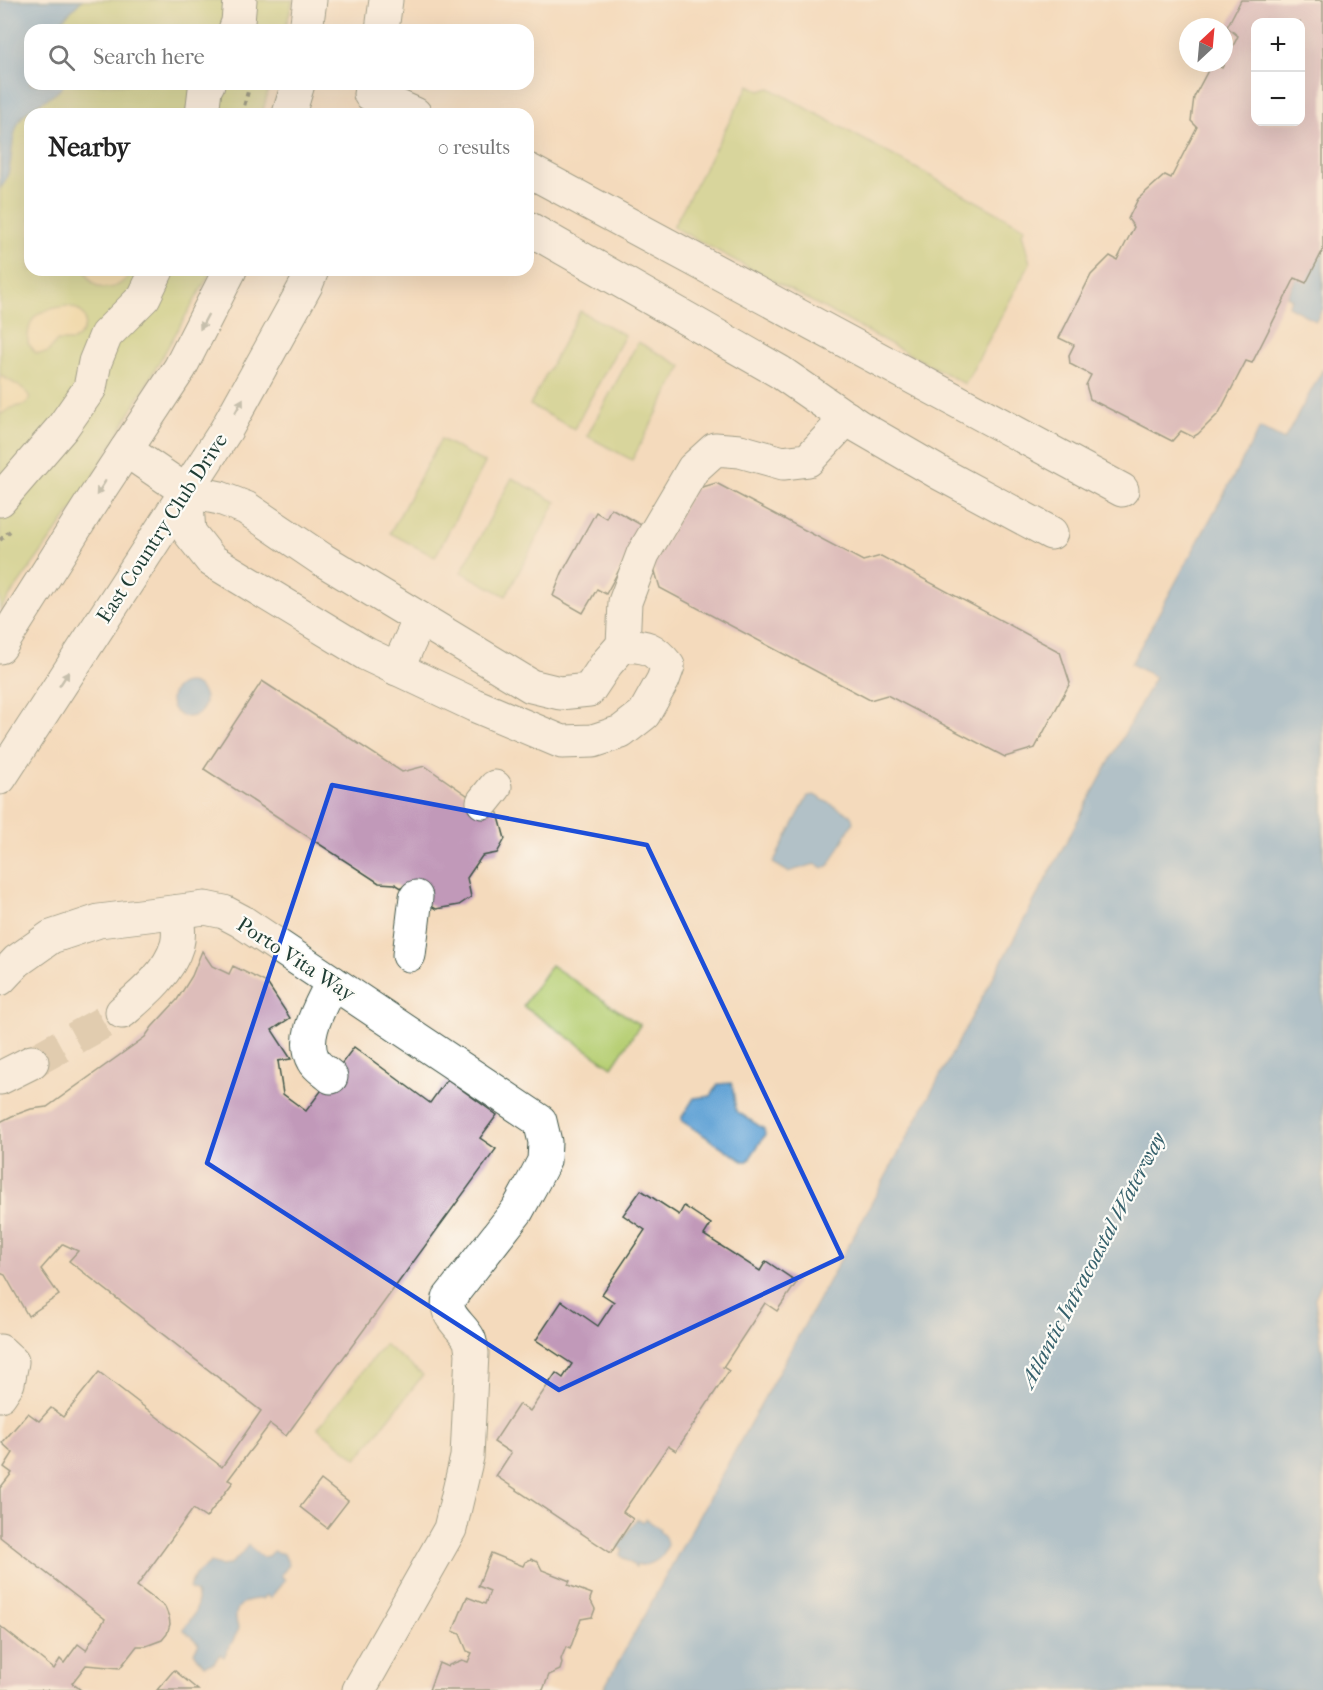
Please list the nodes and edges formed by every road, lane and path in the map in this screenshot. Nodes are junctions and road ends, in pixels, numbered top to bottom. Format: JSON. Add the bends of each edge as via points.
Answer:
{"nodes":[{"id":1,"x":240,"y":0,"type":"edge"},
{"id":2,"x":310,"y":0,"type":"edge"},
{"id":3,"x":386,"y":0,"type":"edge"},
{"id":4,"x":237,"y":24,"type":"edge"},
{"id":5,"x":307,"y":24,"type":"edge"},
{"id":6,"x":383,"y":24,"type":"edge"},
{"id":7,"x":205,"y":90,"type":"edge"},
{"id":8,"x":249,"y":90,"type":"edge"},
{"id":9,"x":296,"y":90,"type":"edge"},
{"id":10,"x":370,"y":97,"type":"edge"},
{"id":11,"x":203,"y":108,"type":"edge"},
{"id":12,"x":244,"y":108,"type":"edge"},
{"id":13,"x":291,"y":108,"type":"edge"},
{"id":14,"x":399,"y":108,"type":"edge"},
{"id":15,"x":534,"y":173,"type":"edge"},
{"id":16,"x":534,"y":231,"type":"edge"},
{"id":17,"x":154,"y":276,"type":"edge"},
{"id":18,"x":227,"y":276,"type":"edge"},
{"id":19,"x":310,"y":276,"type":"edge"},
{"id":20,"x":847,"y":418,"type":"junction"},
{"id":21,"x":126,"y":450,"type":"junction"},
{"id":22,"x":1122,"y":489,"type":"dead end"},
{"id":23,"x":186,"y":491,"type":"junction"},
{"id":24,"x":0,"y":500,"type":"edge"},
{"id":25,"x":1051,"y":533,"type":"dead end"},
{"id":26,"x":420,"y":619,"type":"junction"},
{"id":27,"x":623,"y":645,"type":"junction"},
{"id":28,"x":0,"y":647,"type":"edge"},
{"id":29,"x":397,"y":669,"type":"junction"},
{"id":30,"x":588,"y":690,"type":"junction"},
{"id":31,"x":611,"y":736,"type":"junction"},
{"id":32,"x":0,"y":778,"type":"edge"},
{"id":33,"x":416,"y":897,"type":"dead end"},
{"id":34,"x":176,"y":912,"type":"junction"},
{"id":35,"x":409,"y":955,"type":"dead end"},
{"id":36,"x":0,"y":979,"type":"edge"},
{"id":37,"x":332,"y":982,"type":"junction"},
{"id":38,"x":122,"y":1012,"type":"tunnel mouth"},
{"id":39,"x":32,"y":1062,"type":"tunnel mouth"},
{"id":40,"x":331,"y":1077,"type":"dead end"},
{"id":41,"x":0,"y":1078,"type":"edge"},
{"id":42,"x":0,"y":1351,"type":"edge"},
{"id":43,"x":0,"y":1395,"type":"edge"},
{"id":44,"x":359,"y":1690,"type":"edge"}],
"edges":[{"from":1,"to":4,"type":"street"},
{"from":2,"to":5,"type":"street"},
{"from":3,"to":6,"type":"street"},
{"from":7,"to":11,"type":"street"},
{"from":8,"to":12,"type":"path"},
{"from":9,"to":13,"type":"street"},
{"from":10,"to":14,"type":"street"},
{"from":15,"to":22,"type":"street"},
{"from":16,"to":20,"type":"street","via":[[780,372]]},
{"from":17,"to":24,"type":"street","via":[[144,297],[106,335],[94,362],[90,388],[62,429]]},
{"from":18,"to":21,"type":"street","one_way":true,"via":[[180,368]]},
{"from":23,"to":19,"type":"street","name":"East Country Club Drive","one_way":true,"via":[[226,430]]},
{"from":20,"to":25,"type":"street"},
{"from":20,"to":27,"type":"street","via":[[808,460],[783,463],[740,451],[715,449],[693,469],[643,554],[625,602]]},
{"from":21,"to":23,"type":"street"},
{"from":21,"to":28,"type":"street","one_way":true},
{"from":23,"to":26,"type":"street","via":[[246,508]]},
{"from":23,"to":29,"type":"street","via":[[189,532],[211,560]]},
{"from":32,"to":23,"type":"street","name":"East Country Club Drive","one_way":true},
{"from":26,"to":29,"type":"street"},
{"from":26,"to":30,"type":"street","via":[[531,686],[560,693]]},
{"from":27,"to":30,"type":"street"},
{"from":27,"to":31,"type":"street","via":[[643,646],[657,652],[668,666],[644,714]]},
{"from":29,"to":31,"type":"street","via":[[562,742]]},
{"from":30,"to":31,"type":"street"},
{"from":33,"to":35,"type":"street"},
{"from":34,"to":36,"type":"street","name":"Porto Vita Way","via":[[99,921],[51,937]]},
{"from":34,"to":37,"type":"street","name":"Porto Vita Way","via":[[205,908],[224,912]]},
{"from":34,"to":38,"type":"street","via":[[177,946],[162,974]]},
{"from":37,"to":40,"type":"street","via":[[315,1018],[309,1046],[314,1063]]},
{"from":37,"to":44,"type":"street","name":"Porto Vita Way","via":[[540,1121],[545,1142],[543,1161],[517,1211],[448,1298],[449,1314],[470,1341],[472,1353],[467,1457],[450,1530]]},
{"from":39,"to":41,"type":"street"},
{"from":42,"to":43,"type":"street","via":[[12,1362],[8,1383]]}]}
